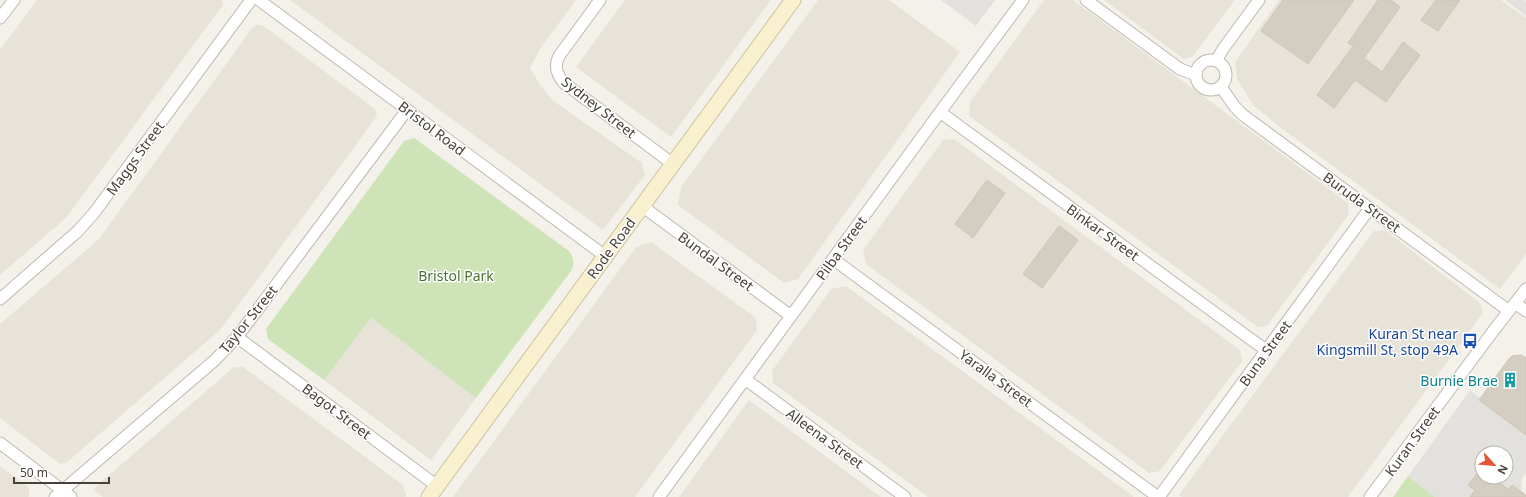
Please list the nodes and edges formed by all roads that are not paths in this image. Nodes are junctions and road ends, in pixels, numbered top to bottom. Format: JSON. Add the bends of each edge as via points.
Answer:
{"nodes":[{"id":1,"x":14,"y":0,"type":"edge"},
{"id":2,"x":251,"y":0,"type":"edge"},
{"id":3,"x":259,"y":0,"type":"edge"},
{"id":4,"x":600,"y":0,"type":"edge"},
{"id":5,"x":793,"y":0,"type":"edge"},
{"id":6,"x":1023,"y":0,"type":"edge"},
{"id":7,"x":1086,"y":0,"type":"edge"},
{"id":8,"x":1259,"y":0,"type":"edge"},
{"id":9,"x":0,"y":18,"type":"edge"},
{"id":10,"x":1216,"y":61,"type":"junction"},
{"id":11,"x":1196,"y":75,"type":"junction"},
{"id":12,"x":1221,"y":87,"type":"junction"},
{"id":13,"x":407,"y":110,"type":"junction"},
{"id":14,"x":940,"y":112,"type":"junction"},
{"id":15,"x":673,"y":164,"type":"junction"},
{"id":16,"x":642,"y":206,"type":"junction"},
{"id":17,"x":1370,"y":208,"type":"junction"},
{"id":18,"x":605,"y":256,"type":"junction"},
{"id":19,"x":833,"y":259,"type":"junction"},
{"id":20,"x":1526,"y":289,"type":"edge"},
{"id":21,"x":0,"y":299,"type":"edge"},
{"id":22,"x":1512,"y":307,"type":"junction"},
{"id":23,"x":1526,"y":311,"type":"edge"},
{"id":24,"x":791,"y":316,"type":"junction"},
{"id":25,"x":237,"y":337,"type":"junction"},
{"id":26,"x":1267,"y":352,"type":"junction"},
{"id":27,"x":744,"y":379,"type":"junction"},
{"id":28,"x":0,"y":443,"type":"edge"},
{"id":29,"x":433,"y":492,"type":"edge"},
{"id":30,"x":63,"y":495,"type":"edge"},
{"id":31,"x":659,"y":497,"type":"edge"},
{"id":32,"x":905,"y":497,"type":"edge"},
{"id":33,"x":1159,"y":497,"type":"edge"},
{"id":34,"x":1370,"y":497,"type":"edge"}],
"edges":[{"from":1,"to":9,"type":"street"},
{"from":2,"to":21,"type":"street","name":"Maggs Street","via":[[94,213],[78,231]]},
{"from":3,"to":13,"type":"street","name":"Bristol Road"},
{"from":4,"to":15,"type":"street","name":"Sydney Street","via":[[559,56],[557,73],[564,83]]},
{"from":5,"to":15,"type":"main road","name":"Rode Road"},
{"from":6,"to":14,"type":"street","name":"Pilba Street"},
{"from":7,"to":11,"type":"street","via":[[1180,70]]},
{"from":8,"to":10,"type":"street"},
{"from":10,"to":11,"type":"street","via":[[1202,63]]},
{"from":10,"to":12,"type":"street","via":[[1221,63],[1226,72]]},
{"from":11,"to":12,"type":"street","via":[[1199,85],[1207,90],[1217,90]]},
{"from":12,"to":17,"type":"street","name":"Buruda Street","via":[[1238,112]]},
{"from":13,"to":18,"type":"street","name":"Bristol Road"},
{"from":13,"to":25,"type":"street","name":"Taylor Street"},
{"from":14,"to":19,"type":"street","name":"Pilba Street"},
{"from":14,"to":26,"type":"street","name":"Binkar Street"},
{"from":15,"to":16,"type":"main road","name":"Rode Road"},
{"from":16,"to":18,"type":"main road","name":"Rode Road"},
{"from":16,"to":24,"type":"street","name":"Bundal Street"},
{"from":17,"to":22,"type":"street","name":"Buruda Street"},
{"from":17,"to":26,"type":"street","name":"Buna Street"},
{"from":18,"to":29,"type":"main road","name":"Rode Road"},
{"from":19,"to":24,"type":"street","name":"Pilba Street"},
{"from":19,"to":33,"type":"street","name":"Yaralla Street"},
{"from":20,"to":22,"type":"street","name":"Kuran Street"},
{"from":22,"to":23,"type":"street","name":"Buruda Street"},
{"from":22,"to":34,"type":"street","name":"Kuran Street"},
{"from":24,"to":27,"type":"street","name":"Pilba Street"},
{"from":25,"to":29,"type":"street","name":"Bagot Street"},
{"from":25,"to":30,"type":"street","name":"Taylor Street","via":[[215,360]]},
{"from":26,"to":33,"type":"street","name":"Buna Street"},
{"from":27,"to":31,"type":"street","name":"Pilba Street"},
{"from":27,"to":32,"type":"street","name":"Alleena Street"},
{"from":28,"to":30,"type":"street"}]}
